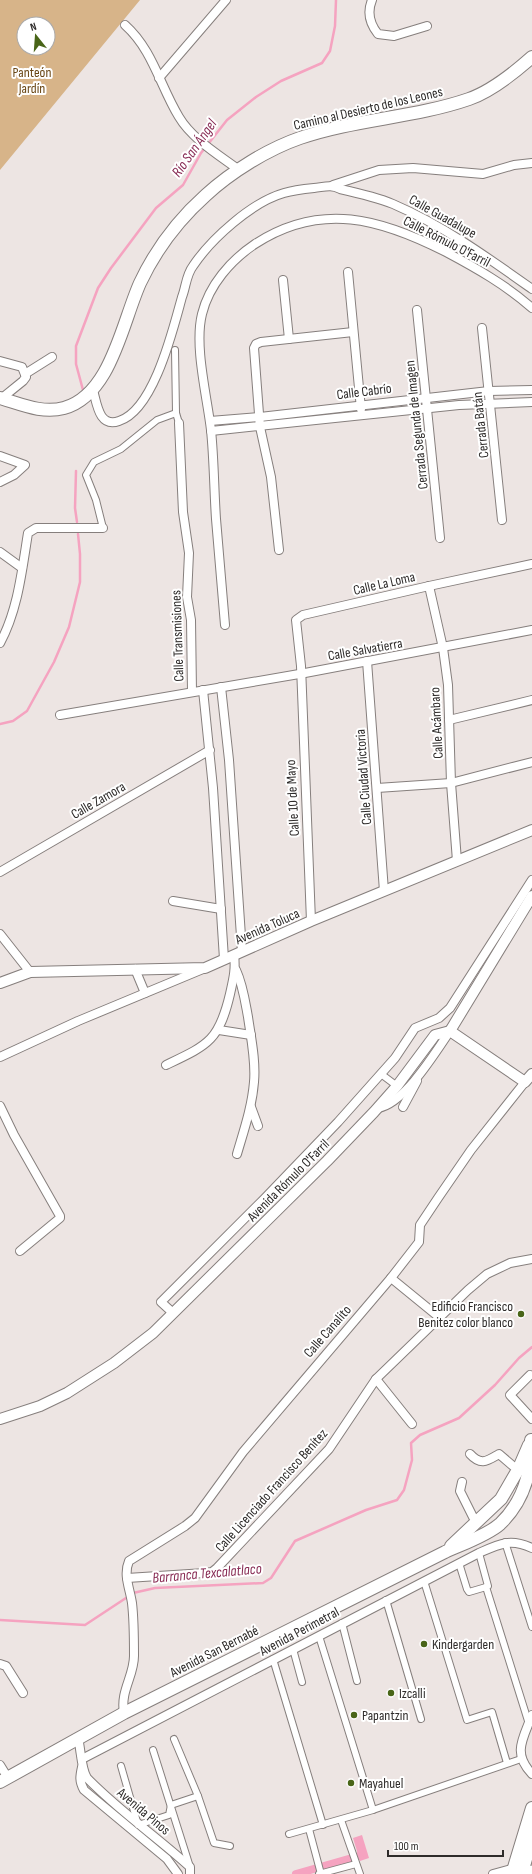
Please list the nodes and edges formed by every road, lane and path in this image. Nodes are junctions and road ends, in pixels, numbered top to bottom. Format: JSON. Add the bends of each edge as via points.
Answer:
{"nodes":[{"id":1,"x":226,"y":0,"type":"edge"},
{"id":2,"x":372,"y":0,"type":"edge"},
{"id":3,"x":426,"y":26,"type":"dead end"},
{"id":4,"x":128,"y":28,"type":"dead end"},
{"id":5,"x":532,"y":57,"type":"edge"},
{"id":6,"x":160,"y":78,"type":"junction"},
{"id":7,"x":532,"y":163,"type":"edge"},
{"id":8,"x":239,"y":170,"type":"junction"},
{"id":9,"x":333,"y":185,"type":"junction"},
{"id":10,"x":348,"y":272,"type":"dead end"},
{"id":11,"x":283,"y":280,"type":"dead end"},
{"id":12,"x":532,"y":289,"type":"edge"},
{"id":13,"x":532,"y":308,"type":"edge"},
{"id":14,"x":417,"y":310,"type":"dead end"},
{"id":15,"x":482,"y":328,"type":"dead end"},
{"id":16,"x":353,"y":332,"type":"junction"},
{"id":17,"x":289,"y":339,"type":"junction"},
{"id":18,"x":175,"y":350,"type":"dead end"},
{"id":19,"x":52,"y":357,"type":"dead end"},
{"id":20,"x":0,"y":361,"type":"edge"},
{"id":21,"x":25,"y":374,"type":"junction"},
{"id":22,"x":93,"y":390,"type":"junction"},
{"id":23,"x":532,"y":390,"type":"edge"},
{"id":24,"x":489,"y":391,"type":"junction"},
{"id":25,"x":426,"y":397,"type":"junction"},
{"id":26,"x":1,"y":398,"type":"edge"},
{"id":27,"x":532,"y":402,"type":"edge"},
{"id":28,"x":491,"y":403,"type":"junction"},
{"id":29,"x":360,"y":405,"type":"junction"},
{"id":30,"x":427,"y":408,"type":"junction"},
{"id":31,"x":176,"y":413,"type":"junction"},
{"id":32,"x":361,"y":415,"type":"junction"},
{"id":33,"x":260,"y":417,"type":"junction"},
{"id":34,"x":210,"y":421,"type":"junction"},
{"id":35,"x":179,"y":423,"type":"joint"},
{"id":36,"x":260,"y":427,"type":"junction"},
{"id":37,"x":211,"y":431,"type":"junction"},
{"id":38,"x":0,"y":456,"type":"edge"},
{"id":39,"x":0,"y":482,"type":"edge"},
{"id":40,"x":502,"y":520,"type":"dead end"},
{"id":41,"x":103,"y":528,"type":"joint"},
{"id":42,"x":440,"y":538,"type":"dead end"},
{"id":43,"x":279,"y":550,"type":"dead end"},
{"id":44,"x":0,"y":552,"type":"edge"},
{"id":45,"x":532,"y":564,"type":"edge"},
{"id":46,"x":22,"y":568,"type":"junction"},
{"id":47,"x":429,"y":586,"type":"junction"},
{"id":48,"x":225,"y":625,"type":"dead end"},
{"id":49,"x":532,"y":630,"type":"edge"},
{"id":50,"x":0,"y":644,"type":"edge"},
{"id":51,"x":443,"y":648,"type":"junction"},
{"id":52,"x":367,"y":661,"type":"junction"},
{"id":53,"x":300,"y":674,"type":"junction"},
{"id":54,"x":221,"y":687,"type":"junction"},
{"id":55,"x":202,"y":690,"type":"junction"},
{"id":56,"x":192,"y":692,"type":"junction"},
{"id":57,"x":532,"y":700,"type":"edge"},
{"id":58,"x":60,"y":716,"type":"dead end"},
{"id":59,"x":449,"y":720,"type":"junction"},
{"id":60,"x":210,"y":750,"type":"junction"},
{"id":61,"x":532,"y":762,"type":"edge"},
{"id":62,"x":451,"y":783,"type":"junction"},
{"id":63,"x":377,"y":788,"type":"junction"},
{"id":64,"x":532,"y":830,"type":"edge"},
{"id":65,"x":457,"y":860,"type":"junction"},
{"id":66,"x":0,"y":872,"type":"edge"},
{"id":67,"x":532,"y":880,"type":"edge"},
{"id":68,"x":384,"y":891,"type":"junction"},
{"id":69,"x":532,"y":896,"type":"edge"},
{"id":70,"x":173,"y":900,"type":"dead end"},
{"id":71,"x":221,"y":909,"type":"junction"},
{"id":72,"x":311,"y":921,"type":"junction"},
{"id":73,"x":0,"y":934,"type":"edge"},
{"id":74,"x":234,"y":955,"type":"junction"},
{"id":75,"x":135,"y":968,"type":"junction"},
{"id":76,"x":205,"y":968,"type":"junction"},
{"id":77,"x":236,"y":970,"type":"junction"},
{"id":78,"x":30,"y":972,"type":"junction"},
{"id":79,"x":0,"y":983,"type":"edge"},
{"id":80,"x":145,"y":993,"type":"junction"},
{"id":81,"x":218,"y":1030,"type":"junction"},
{"id":82,"x":450,"y":1031,"type":"junction"},
{"id":83,"x":251,"y":1035,"type":"junction"},
{"id":84,"x":0,"y":1057,"type":"edge"},
{"id":85,"x":166,"y":1065,"type":"dead end"},
{"id":86,"x":423,"y":1070,"type":"junction"},
{"id":87,"x":381,"y":1074,"type":"junction"},
{"id":88,"x":532,"y":1074,"type":"edge"},
{"id":89,"x":525,"y":1082,"type":"junction"},
{"id":90,"x":397,"y":1086,"type":"junction"},
{"id":91,"x":0,"y":1106,"type":"edge"},
{"id":92,"x":251,"y":1107,"type":"junction"},
{"id":93,"x":403,"y":1107,"type":"dead end"},
{"id":94,"x":378,"y":1108,"type":"junction"},
{"id":95,"x":258,"y":1126,"type":"dead end"},
{"id":96,"x":237,"y":1154,"type":"dead end"},
{"id":97,"x":20,"y":1251,"type":"dead end"},
{"id":98,"x":532,"y":1259,"type":"edge"},
{"id":99,"x":391,"y":1278,"type":"junction"},
{"id":100,"x":173,"y":1313,"type":"junction"},
{"id":101,"x":440,"y":1318,"type":"junction"},
{"id":102,"x":530,"y":1375,"type":"dead end"},
{"id":103,"x":376,"y":1379,"type":"junction"},
{"id":104,"x":0,"y":1419,"type":"edge"},
{"id":105,"x":532,"y":1419,"type":"edge"},
{"id":106,"x":412,"y":1424,"type":"dead end"},
{"id":107,"x":532,"y":1440,"type":"edge"},
{"id":108,"x":470,"y":1454,"type":"dead end"},
{"id":109,"x":520,"y":1468,"type":"junction"},
{"id":110,"x":462,"y":1482,"type":"dead end"},
{"id":111,"x":529,"y":1488,"type":"edge"},
{"id":112,"x":479,"y":1520,"type":"junction"},
{"id":113,"x":499,"y":1525,"type":"junction"},
{"id":114,"x":505,"y":1542,"type":"junction"},
{"id":115,"x":532,"y":1548,"type":"edge"},
{"id":116,"x":445,"y":1552,"type":"junction"},
{"id":117,"x":479,"y":1553,"type":"junction"},
{"id":118,"x":459,"y":1563,"type":"junction"},
{"id":119,"x":424,"y":1581,"type":"junction"},
{"id":120,"x":127,"y":1582,"type":"junction"},
{"id":121,"x":486,"y":1586,"type":"junction"},
{"id":122,"x":386,"y":1600,"type":"junction"},
{"id":123,"x":342,"y":1623,"type":"junction"},
{"id":124,"x":532,"y":1627,"type":"edge"},
{"id":125,"x":319,"y":1636,"type":"junction"},
{"id":126,"x":293,"y":1649,"type":"junction"},
{"id":127,"x":273,"y":1659,"type":"junction"},
{"id":128,"x":0,"y":1664,"type":"edge"},
{"id":129,"x":357,"y":1681,"type":"dead end"},
{"id":130,"x":302,"y":1682,"type":"dead end"},
{"id":131,"x":23,"y":1693,"type":"dead end"},
{"id":132,"x":124,"y":1713,"type":"junction"},
{"id":133,"x":532,"y":1715,"type":"edge"},
{"id":134,"x":421,"y":1719,"type":"dead end"},
{"id":135,"x":529,"y":1724,"type":"junction"},
{"id":136,"x":78,"y":1738,"type":"junction"},
{"id":137,"x":174,"y":1739,"type":"dead end"},
{"id":138,"x":153,"y":1750,"type":"dead end"},
{"id":139,"x":521,"y":1759,"type":"junction"},
{"id":140,"x":82,"y":1762,"type":"junction"},
{"id":141,"x":507,"y":1763,"type":"junction"},
{"id":142,"x":0,"y":1765,"type":"edge"},
{"id":143,"x":121,"y":1766,"type":"dead end"},
{"id":144,"x":532,"y":1774,"type":"edge"},
{"id":145,"x":4,"y":1780,"type":"edge"},
{"id":146,"x":198,"y":1796,"type":"junction"},
{"id":147,"x":172,"y":1805,"type":"junction"},
{"id":148,"x":532,"y":1808,"type":"edge"},
{"id":149,"x":373,"y":1810,"type":"junction"},
{"id":150,"x":341,"y":1820,"type":"junction"},
{"id":151,"x":138,"y":1825,"type":"junction"},
{"id":152,"x":323,"y":1825,"type":"junction"},
{"id":153,"x":309,"y":1829,"type":"junction"},
{"id":154,"x":532,"y":1833,"type":"edge"},
{"id":155,"x":289,"y":1834,"type":"dead end"},
{"id":156,"x":230,"y":1846,"type":"dead end"},
{"id":157,"x":356,"y":1864,"type":"junction"},
{"id":158,"x":190,"y":1870,"type":"edge"},
{"id":159,"x":516,"y":1872,"type":"edge"},
{"id":160,"x":178,"y":1874,"type":"edge"},
{"id":161,"x":321,"y":1874,"type":"edge"},
{"id":162,"x":360,"y":1874,"type":"edge"},
{"id":163,"x":493,"y":1874,"type":"edge"}],
"edges":[{"from":1,"to":6,"type":"street"},
{"from":2,"to":3,"type":"street","via":[[369,17],[373,29],[378,34],[394,36]]},
{"from":4,"to":6,"type":"street","via":[[147,51]]},
{"from":5,"to":8,"type":"main road","name":"Camino al Desierto de los Leones","via":[[494,86],[470,99],[300,138]]},
{"from":6,"to":8,"type":"street","via":[[180,119],[203,142]]},
{"from":7,"to":9,"type":"street","name":"Calle Guadalupe","via":[[482,174],[413,168],[379,170]]},
{"from":8,"to":22,"type":"main road","name":"Camino al Desierto de los Leones","via":[[205,195],[183,217],[157,251],[140,283],[108,368]]},
{"from":9,"to":12,"type":"street","name":"Calle Guadalupe","via":[[392,203],[436,224]]},
{"from":9,"to":22,"type":"street","name":"Calle Guadalupe","via":[[282,193],[243,215],[220,234],[193,265],[162,363],[151,388],[130,415],[118,422],[106,422],[101,417]]},
{"from":10,"to":16,"type":"street"},
{"from":11,"to":17,"type":"street"},
{"from":13,"to":34,"type":"street","name":"Calle Rómulo O'Farril","via":[[520,297],[470,264],[390,227],[355,220],[326,219],[291,226],[268,236],[244,252],[226,270],[208,298],[202,314],[200,338]]},
{"from":14,"to":25,"type":"street","name":"Cerrada Segunda de Imagen"},
{"from":15,"to":24,"type":"street","name":"Cerrada Batán"},
{"from":16,"to":17,"type":"street"},
{"from":16,"to":29,"type":"street"},
{"from":17,"to":33,"type":"street","via":[[256,344],[253,353]]},
{"from":18,"to":31,"type":"street","name":"Calle Transmisiones"},
{"from":19,"to":21,"type":"street"},
{"from":20,"to":21,"type":"street","via":[[22,367]]},
{"from":21,"to":26,"type":"street","via":[[23,381]]},
{"from":22,"to":26,"type":"main road","name":"Camino al Desierto de los Leones","via":[[77,403],[50,410],[28,407]]},
{"from":23,"to":24,"type":"street","name":"Calle Cabrío"},
{"from":24,"to":25,"type":"street","name":"Calle Cabrío"},
{"from":24,"to":28,"type":"street","name":"Cerrada Batán"},
{"from":25,"to":29,"type":"street","name":"Calle Cabrío"},
{"from":25,"to":30,"type":"street","name":"Cerrada Segunda de Imagen"},
{"from":27,"to":28,"type":"street","name":"Calle Cabrío"},
{"from":28,"to":30,"type":"street","name":"Calle Cabrío"},
{"from":28,"to":40,"type":"street","name":"Cerrada Batán"},
{"from":29,"to":32,"type":"street"},
{"from":29,"to":33,"type":"street","name":"Calle Cabrío"},
{"from":30,"to":32,"type":"street","name":"Calle Cabrío"},
{"from":30,"to":42,"type":"street","name":"Cerrada Segunda de Imagen"},
{"from":31,"to":35,"type":"street","name":"Calle Transmisiones"},
{"from":31,"to":41,"type":"street","via":[[157,420],[121,449],[94,462],[86,475]]},
{"from":32,"to":36,"type":"street","name":"Calle Cabrío"},
{"from":33,"to":34,"type":"street","name":"Calle Cabrío"},
{"from":33,"to":36,"type":"street"},
{"from":34,"to":37,"type":"street"},
{"from":35,"to":56,"type":"street","name":"Calle Transmisiones","via":[[183,512],[189,553]]},
{"from":36,"to":37,"type":"street","name":"Calle Cabrío"},
{"from":36,"to":43,"type":"street","via":[[271,477]]},
{"from":37,"to":48,"type":"street"},
{"from":38,"to":39,"type":"street","via":[[25,465],[14,475]]},
{"from":41,"to":46,"type":"street","via":[[36,528],[28,533]]},
{"from":44,"to":46,"type":"street"},
{"from":45,"to":47,"type":"street","name":"Calle La Loma"},
{"from":46,"to":50,"type":"street","via":[[11,620]]},
{"from":47,"to":51,"type":"street","name":"Calle Acámbaro"},
{"from":47,"to":53,"type":"street","name":"Calle La Loma","via":[[298,618],[296,620]]},
{"from":49,"to":51,"type":"street","name":"Calle Salvatierra"},
{"from":51,"to":52,"type":"street","name":"Calle Salvatierra"},
{"from":51,"to":59,"type":"street","name":"Calle Acámbaro"},
{"from":52,"to":53,"type":"street","name":"Calle Salvatierra"},
{"from":52,"to":63,"type":"street","name":"Calle Ciudad Victoria"},
{"from":53,"to":54,"type":"street","name":"Calle Salvatierra"},
{"from":53,"to":72,"type":"street","name":"Calle 10 de Mayo"},
{"from":54,"to":55,"type":"street","name":"Calle Salvatierra"},
{"from":54,"to":74,"type":"street","via":[[228,760]]},
{"from":55,"to":56,"type":"street","name":"Calle Transmisiones"},
{"from":55,"to":60,"type":"street","name":"Calle Transmisiones"},
{"from":56,"to":58,"type":"street"},
{"from":57,"to":59,"type":"street"},
{"from":59,"to":62,"type":"street","name":"Calle Acámbaro"},
{"from":60,"to":66,"type":"street","name":"Calle Zamora"},
{"from":60,"to":71,"type":"street","name":"Calle Transmisiones"},
{"from":61,"to":62,"type":"street"},
{"from":62,"to":63,"type":"street"},
{"from":62,"to":65,"type":"street","name":"Calle Acámbaro"},
{"from":63,"to":68,"type":"street","name":"Calle Ciudad Victoria"},
{"from":64,"to":65,"type":"street","name":"Avenida Toluca"},
{"from":65,"to":68,"type":"street","name":"Avenida Toluca"},
{"from":67,"to":87,"type":"street","name":"Avenida Rómulo O'Farril","via":[[450,1008],[439,1018],[415,1028],[408,1041]]},
{"from":68,"to":72,"type":"street","name":"Avenida Toluca"},
{"from":69,"to":82,"type":"street"},
{"from":70,"to":71,"type":"street"},
{"from":71,"to":74,"type":"street","name":"Calle Transmisiones"},
{"from":72,"to":74,"type":"street","name":"Avenida Toluca"},
{"from":73,"to":78,"type":"street"},
{"from":74,"to":76,"type":"street","name":"Avenida Toluca"},
{"from":74,"to":77,"type":"street"},
{"from":75,"to":76,"type":"street","name":"Avenida Toluca"},
{"from":75,"to":78,"type":"street","name":"Avenida Toluca"},
{"from":75,"to":80,"type":"street"},
{"from":76,"to":80,"type":"street"},
{"from":77,"to":81,"type":"street"},
{"from":77,"to":83,"type":"street","via":[[243,988]]},
{"from":78,"to":79,"type":"street","name":"Avenida Toluca"},
{"from":80,"to":84,"type":"street"},
{"from":81,"to":83,"type":"street"},
{"from":81,"to":85,"type":"street","via":[[200,1048]]},
{"from":82,"to":86,"type":"street"},
{"from":82,"to":89,"type":"street"},
{"from":82,"to":90,"type":"street","name":"Avenida Rómulo O'Farril","via":[[435,1035]]},
{"from":83,"to":92,"type":"street","via":[[254,1081]]},
{"from":86,"to":93,"type":"street"},
{"from":86,"to":94,"type":"street","via":[[394,1102]]},
{"from":87,"to":90,"type":"street"},
{"from":87,"to":100,"type":"street","name":"Avenida Rómulo O'Farril","via":[[264,1199],[161,1302]]},
{"from":88,"to":89,"type":"street","name":"Calle Canalito"},
{"from":89,"to":99,"type":"street","name":"Calle Canalito","via":[[471,1150],[438,1198],[420,1226],[419,1242]]},
{"from":90,"to":94,"type":"street","name":"Avenida Rómulo O'Farril"},
{"from":91,"to":97,"type":"street","via":[[60,1216]]},
{"from":92,"to":95,"type":"street"},
{"from":92,"to":96,"type":"street"},
{"from":94,"to":100,"type":"street","name":"Avenida Rómulo O'Farril"},
{"from":98,"to":101,"type":"street","name":"Calle Licenciado Francisco Benítez","via":[[510,1263],[487,1274]]},
{"from":99,"to":101,"type":"street"},
{"from":99,"to":120,"type":"street","name":"Calle Canalito","via":[[243,1452],[195,1518],[129,1561]]},
{"from":100,"to":104,"type":"street","name":"Avenida Rómulo O'Farril","via":[[134,1348],[90,1380],[40,1406]]},
{"from":101,"to":103,"type":"street","name":"Calle Licenciado Francisco Benítez"},
{"from":102,"to":105,"type":"street","via":[[510,1394]]},
{"from":103,"to":106,"type":"street"},
{"from":103,"to":120,"type":"street","name":"Calle Licenciado Francisco Benítez","via":[[330,1449],[217,1568],[212,1572]]},
{"from":107,"to":109,"type":"main road"},
{"from":107,"to":111,"type":"main road"},
{"from":108,"to":109,"type":"street","via":[[476,1461],[483,1462],[499,1454],[513,1466]]},
{"from":109,"to":112,"type":"main road","via":[[501,1499]]},
{"from":110,"to":112,"type":"street","via":[[460,1491],[473,1517]]},
{"from":111,"to":113,"type":"main road"},
{"from":112,"to":113,"type":"main road"},
{"from":112,"to":116,"type":"main road"},
{"from":113,"to":116,"type":"main road"},
{"from":114,"to":115,"type":"street"},
{"from":114,"to":117,"type":"street","name":"Avenida Perimetral"},
{"from":114,"to":124,"type":"street"},
{"from":116,"to":132,"type":"main road","name":"Avenida San Bernabé"},
{"from":117,"to":118,"type":"street","name":"Avenida Perimetral"},
{"from":117,"to":121,"type":"street"},
{"from":118,"to":119,"type":"street","name":"Avenida Perimetral"},
{"from":118,"to":121,"type":"street","via":[[469,1592]]},
{"from":119,"to":122,"type":"street","name":"Avenida Perimetral"},
{"from":119,"to":141,"type":"street","via":[[467,1720],[492,1712]]},
{"from":120,"to":132,"type":"street","via":[[132,1602],[134,1658],[123,1700]]},
{"from":121,"to":135,"type":"street"},
{"from":122,"to":123,"type":"street","name":"Avenida Perimetral"},
{"from":122,"to":134,"type":"street"},
{"from":123,"to":125,"type":"street","name":"Avenida Perimetral"},
{"from":123,"to":129,"type":"street"},
{"from":125,"to":126,"type":"street","name":"Avenida Perimetral"},
{"from":125,"to":149,"type":"street"},
{"from":126,"to":127,"type":"street","name":"Avenida Perimetral"},
{"from":126,"to":130,"type":"street"},
{"from":127,"to":140,"type":"street","name":"Avenida Perimetral"},
{"from":127,"to":152,"type":"street"},
{"from":128,"to":131,"type":"street","via":[[6,1666]]},
{"from":132,"to":136,"type":"main road","name":"Avenida San Bernabé"},
{"from":133,"to":135,"type":"street"},
{"from":135,"to":139,"type":"street","via":[[521,1746]]},
{"from":136,"to":140,"type":"street","name":"Avenida Pinos"},
{"from":136,"to":145,"type":"main road","name":"Avenida San Bernabé"},
{"from":137,"to":146,"type":"street"},
{"from":138,"to":147,"type":"street"},
{"from":139,"to":141,"type":"street"},
{"from":139,"to":144,"type":"street"},
{"from":140,"to":151,"type":"street","name":"Avenida Pinos","via":[[87,1778]]},
{"from":140,"to":160,"type":"street","name":"Avenida Pinos","via":[[80,1784],[84,1790],[167,1859]]},
{"from":141,"to":149,"type":"street"},
{"from":142,"to":145,"type":"street"},
{"from":143,"to":151,"type":"street"},
{"from":146,"to":147,"type":"street"},
{"from":146,"to":156,"type":"street","via":[[214,1844]]},
{"from":147,"to":151,"type":"street","via":[[169,1815]]},
{"from":147,"to":158,"type":"street"},
{"from":148,"to":159,"type":"main road"},
{"from":149,"to":150,"type":"street"},
{"from":150,"to":152,"type":"street"},
{"from":150,"to":157,"type":"street"},
{"from":151,"to":158,"type":"street","name":"Avenida Pinos","via":[[171,1850]]},
{"from":152,"to":153,"type":"street"},
{"from":153,"to":155,"type":"street"},
{"from":153,"to":161,"type":"street"},
{"from":154,"to":159,"type":"highway"},
{"from":157,"to":161,"type":"street"},
{"from":157,"to":162,"type":"street"},
{"from":159,"to":163,"type":"street"}]}
